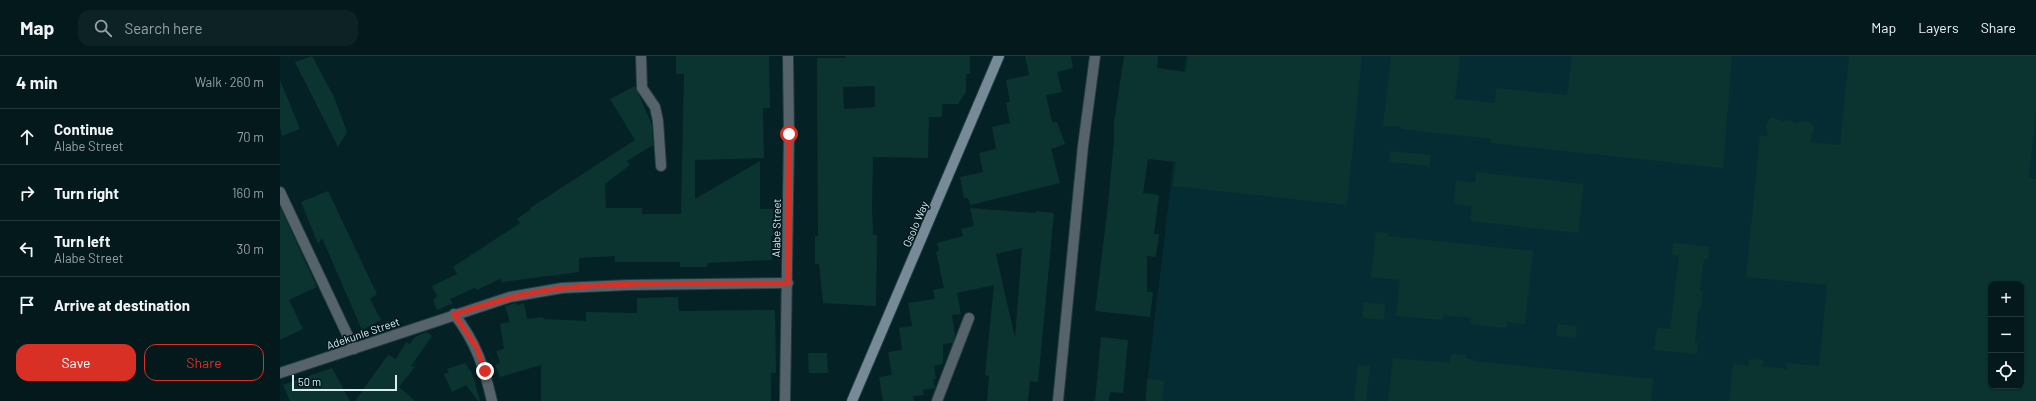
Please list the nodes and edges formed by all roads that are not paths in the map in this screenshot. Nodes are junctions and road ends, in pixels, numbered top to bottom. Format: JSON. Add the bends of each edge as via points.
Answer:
{"nodes":[{"id":1,"x":641,"y":56,"type":"edge"},
{"id":2,"x":788,"y":56,"type":"edge"},
{"id":3,"x":999,"y":56,"type":"edge"},
{"id":4,"x":1095,"y":56,"type":"edge"},
{"id":5,"x":661,"y":166,"type":"dead end"},
{"id":6,"x":280,"y":192,"type":"edge"},
{"id":7,"x":788,"y":283,"type":"junction"},
{"id":8,"x":454,"y":314,"type":"junction"},
{"id":9,"x":969,"y":318,"type":"dead end"},
{"id":10,"x":354,"y":349,"type":"junction"},
{"id":11,"x":280,"y":373,"type":"edge"},
{"id":12,"x":492,"y":401,"type":"edge"},
{"id":13,"x":785,"y":401,"type":"edge"},
{"id":14,"x":852,"y":401,"type":"edge"},
{"id":15,"x":937,"y":401,"type":"edge"},
{"id":16,"x":1058,"y":401,"type":"edge"}],
"edges":[{"from":1,"to":5,"type":"street","via":[[642,88],[655,107],[658,121]]},
{"from":2,"to":7,"type":"street","name":"Alabe Street"},
{"from":3,"to":14,"type":"main road","name":"Osolo Way"},
{"from":4,"to":16,"type":"street","via":[[1083,146]]},
{"from":6,"to":10,"type":"street"},
{"from":7,"to":8,"type":"street","name":"Adekunle Street","via":[[562,288],[510,297]]},
{"from":7,"to":13,"type":"street","name":"Alabe Street"},
{"from":8,"to":10,"type":"street","name":"Adekunle Street"},
{"from":8,"to":12,"type":"street","via":[[476,346]]},
{"from":9,"to":15,"type":"street"},
{"from":10,"to":11,"type":"street","name":"Adekunle Street"}]}
